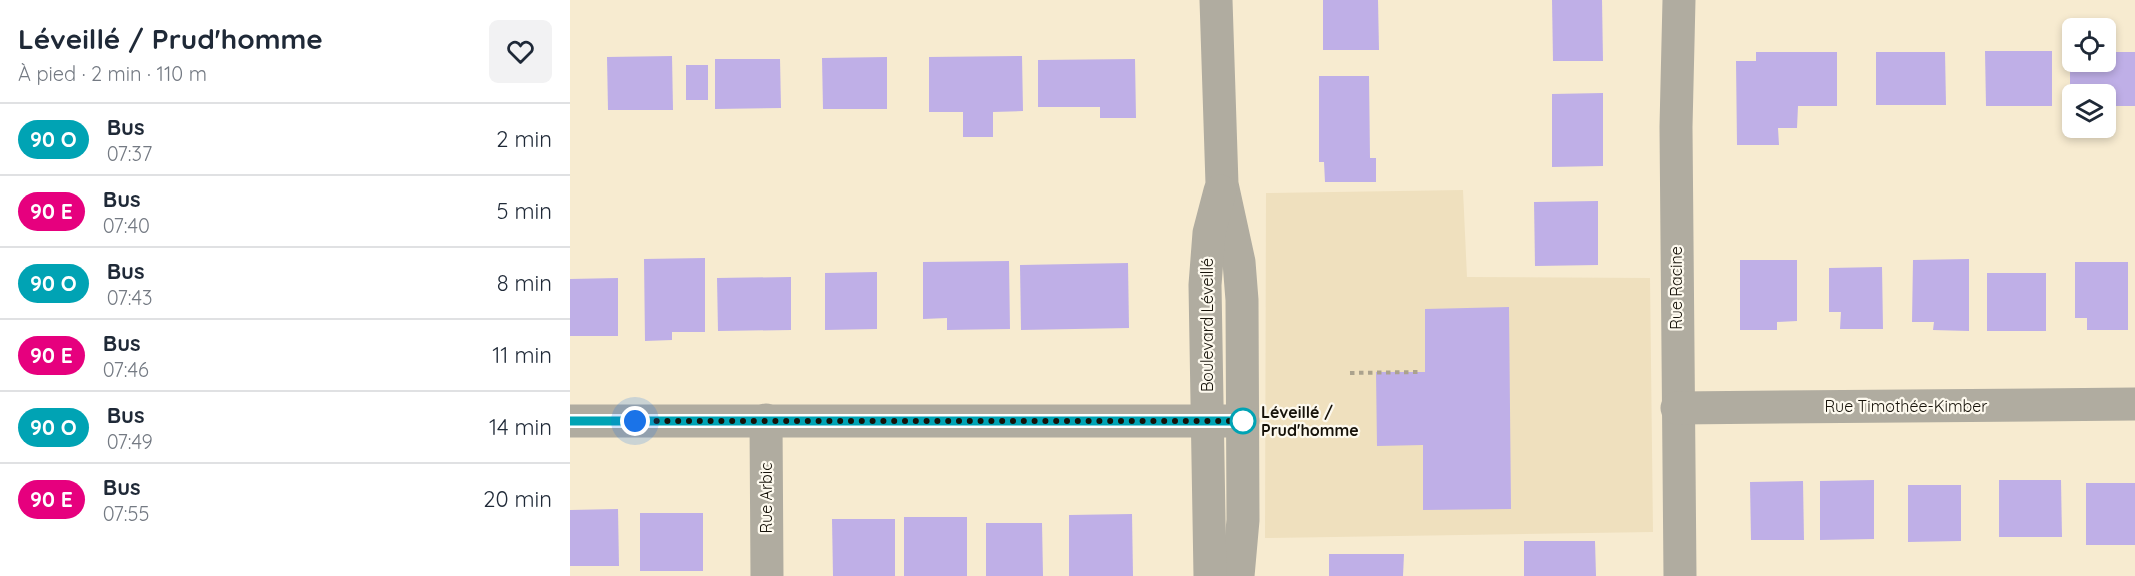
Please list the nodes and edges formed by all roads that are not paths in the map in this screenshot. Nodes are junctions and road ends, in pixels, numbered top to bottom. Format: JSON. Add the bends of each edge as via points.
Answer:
{"nodes":[{"id":1,"x":1216,"y":0,"type":"edge"},
{"id":2,"x":1679,"y":0,"type":"edge"},
{"id":3,"x":1222,"y":184,"type":"junction"},
{"id":4,"x":2135,"y":404,"type":"edge"},
{"id":5,"x":1677,"y":408,"type":"junction"},
{"id":6,"x":766,"y":420,"type":"junction"},
{"id":7,"x":570,"y":421,"type":"edge"},
{"id":8,"x":1207,"y":421,"type":"junction"},
{"id":9,"x":1243,"y":421,"type":"junction"},
{"id":10,"x":767,"y":576,"type":"edge"},
{"id":11,"x":1210,"y":576,"type":"edge"},
{"id":12,"x":1238,"y":576,"type":"edge"},
{"id":13,"x":1680,"y":576,"type":"edge"}],
"edges":[{"from":1,"to":3,"type":"street","name":"Boulevard Léveillé"},
{"from":2,"to":5,"type":"street","name":"Rue Racine"},
{"from":3,"to":8,"type":"street","name":"Boulevard Léveillé","via":[[1207,255]]},
{"from":3,"to":9,"type":"street","name":"Boulevard Léveillé","via":[[1241,282]]},
{"from":4,"to":5,"type":"street","name":"Rue Timothée-Kimber"},
{"from":5,"to":13,"type":"street","name":"Rue Racine"},
{"from":6,"to":7,"type":"street"},
{"from":6,"to":8,"type":"street"},
{"from":6,"to":10,"type":"street","name":"Rue Arbic"},
{"from":8,"to":9,"type":"street"},
{"from":8,"to":11,"type":"street","name":"Boulevard Léveillé"},
{"from":9,"to":12,"type":"street","name":"Boulevard Léveillé"}]}
